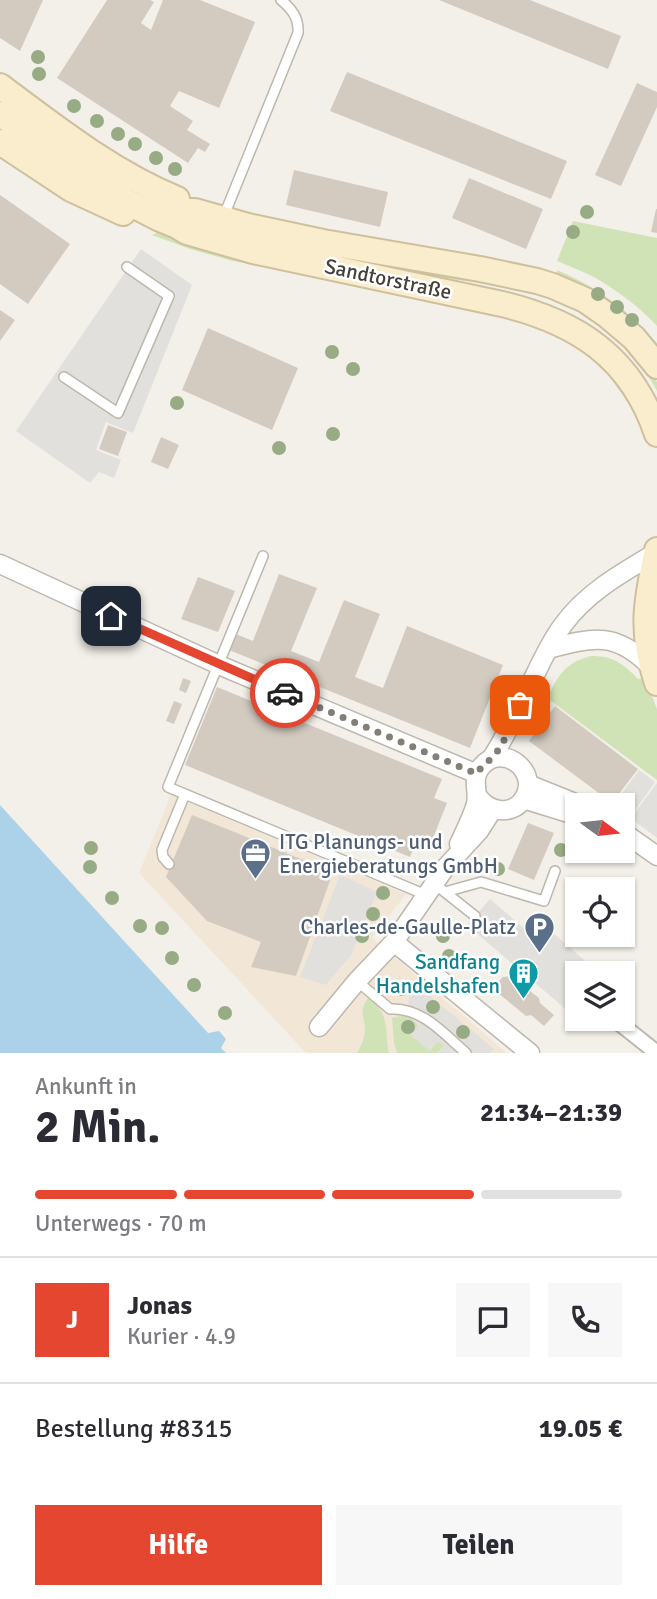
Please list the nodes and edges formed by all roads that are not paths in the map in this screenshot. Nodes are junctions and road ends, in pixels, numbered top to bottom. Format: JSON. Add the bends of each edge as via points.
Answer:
{"nodes":[{"id":1,"x":281,"y":0,"type":"edge"},
{"id":2,"x":0,"y":86,"type":"edge"},
{"id":3,"x":0,"y":114,"type":"edge"},
{"id":4,"x":0,"y":142,"type":"edge"},
{"id":5,"x":222,"y":219,"type":"junction"},
{"id":6,"x":191,"y":222,"type":"junction"},
{"id":7,"x":127,"y":267,"type":"dead end"},
{"id":8,"x":657,"y":366,"type":"edge"},
{"id":9,"x":64,"y":377,"type":"dead end"},
{"id":10,"x":657,"y":434,"type":"edge"},
{"id":11,"x":657,"y":551,"type":"edge"},
{"id":12,"x":263,"y":556,"type":"dead end"},
{"id":13,"x":0,"y":564,"type":"edge"},
{"id":14,"x":548,"y":649,"type":"junction"},
{"id":15,"x":219,"y":665,"type":"junction"},
{"id":16,"x":654,"y":675,"type":"edge"},
{"id":17,"x":520,"y":705,"type":"junction"},
{"id":18,"x":491,"y":759,"type":"junction"},
{"id":19,"x":514,"y":760,"type":"junction"},
{"id":20,"x":477,"y":774,"type":"junction"},
{"id":21,"x":525,"y":791,"type":"junction"},
{"id":22,"x":185,"y":794,"type":"junction"},
{"id":23,"x":477,"y":795,"type":"junction"},
{"id":24,"x":565,"y":801,"type":"edge"},
{"id":25,"x":494,"y":809,"type":"junction"},
{"id":26,"x":565,"y":810,"type":"edge"},
{"id":27,"x":635,"y":841,"type":"edge"},
{"id":28,"x":657,"y":856,"type":"edge"},
{"id":29,"x":170,"y":864,"type":"dead end"},
{"id":30,"x":445,"y":868,"type":"junction"},
{"id":31,"x":555,"y":870,"type":"dead end"},
{"id":32,"x":435,"y":890,"type":"junction"},
{"id":33,"x":475,"y":916,"type":"dead end"},
{"id":34,"x":394,"y":942,"type":"junction"},
{"id":35,"x":358,"y":981,"type":"junction"},
{"id":36,"x":319,"y":1027,"type":"dead end"},
{"id":37,"x":629,"y":1031,"type":"edge"},
{"id":38,"x":467,"y":1053,"type":"edge"},
{"id":39,"x":530,"y":1053,"type":"edge"},
{"id":40,"x":657,"y":1053,"type":"edge"}],
"edges":[{"from":1,"to":5,"type":"lane","via":[[295,16],[298,33]]},
{"from":2,"to":6,"type":"main road","via":[[113,166],[185,203]]},
{"from":3,"to":6,"type":"main road","name":"Sandtorstraße","via":[[82,171],[182,211]]},
{"from":4,"to":6,"type":"main road","via":[[93,200],[175,231]]},
{"from":5,"to":6,"type":"main road","name":"Sandtorstraße"},
{"from":5,"to":8,"type":"main road","name":"Sandtorstraße","via":[[553,286],[608,316]]},
{"from":6,"to":10,"type":"main road","name":"Sandtorstraße","via":[[253,251],[545,316],[585,337],[618,366],[634,386]]},
{"from":7,"to":9,"type":"lane","via":[[169,296],[118,413]]},
{"from":11,"to":14,"type":"street","via":[[583,602]]},
{"from":11,"to":16,"type":"main road","via":[[646,612]]},
{"from":12,"to":15,"type":"lane"},
{"from":13,"to":15,"type":"street"},
{"from":14,"to":16,"type":"street","via":[[579,641],[611,640],[633,650]]},
{"from":14,"to":17,"type":"street"},
{"from":15,"to":20,"type":"street"},
{"from":15,"to":22,"type":"lane","via":[[168,786]]},
{"from":17,"to":18,"type":"street"},
{"from":17,"to":19,"type":"street"},
{"from":18,"to":19,"type":"street"},
{"from":18,"to":20,"type":"street"},
{"from":19,"to":21,"type":"street","via":[[524,770]]},
{"from":20,"to":23,"type":"street"},
{"from":21,"to":24,"type":"street"},
{"from":21,"to":25,"type":"street","via":[[517,805]]},
{"from":21,"to":26,"type":"street"},
{"from":22,"to":29,"type":"lane","via":[[162,850]]},
{"from":22,"to":32,"type":"lane"},
{"from":23,"to":25,"type":"street"},
{"from":23,"to":30,"type":"street","via":[[468,825]]},
{"from":25,"to":30,"type":"street"},
{"from":27,"to":28,"type":"street"},
{"from":30,"to":32,"type":"street"},
{"from":31,"to":32,"type":"lane","via":[[544,901],[481,882]]},
{"from":32,"to":33,"type":"lane"},
{"from":32,"to":34,"type":"street"},
{"from":34,"to":35,"type":"street"},
{"from":34,"to":39,"type":"street"},
{"from":35,"to":36,"type":"street"},
{"from":35,"to":38,"type":"lane","via":[[390,1009],[420,1015]]},
{"from":37,"to":40,"type":"street"}]}
